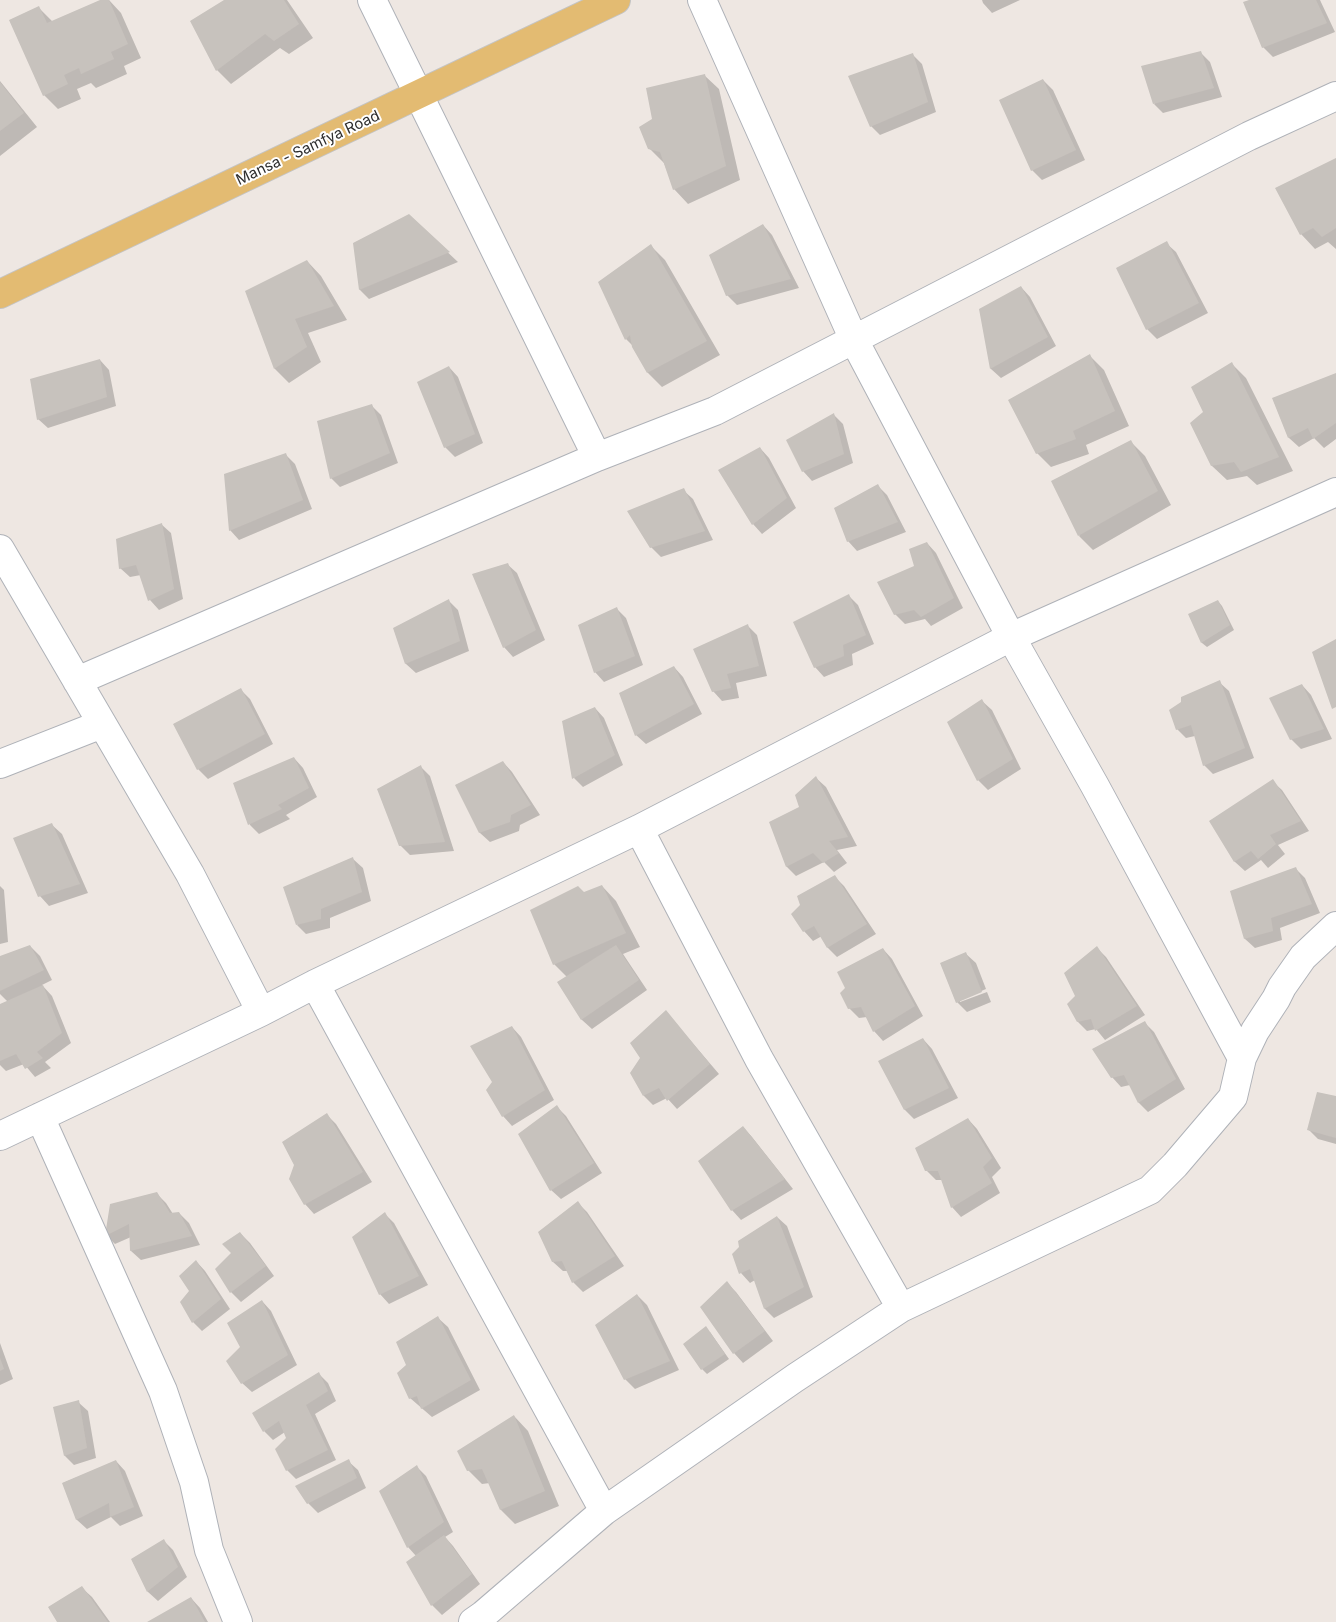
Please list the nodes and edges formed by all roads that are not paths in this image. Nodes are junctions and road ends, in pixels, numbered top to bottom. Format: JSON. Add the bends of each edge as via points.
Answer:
{"nodes":[{"id":1,"x":372,"y":0,"type":"edge"},
{"id":2,"x":616,"y":0,"type":"edge"},
{"id":3,"x":702,"y":0,"type":"edge"},
{"id":4,"x":419,"y":95,"type":"junction"},
{"id":5,"x":1336,"y":96,"type":"edge"},
{"id":6,"x":0,"y":294,"type":"edge"},
{"id":7,"x":854,"y":340,"type":"junction"},
{"id":8,"x":597,"y":457,"type":"junction"},
{"id":9,"x":1336,"y":492,"type":"edge"},
{"id":10,"x":0,"y":549,"type":"edge"},
{"id":11,"x":1011,"y":638,"type":"junction"},
{"id":12,"x":77,"y":681,"type":"junction"},
{"id":13,"x":102,"y":724,"type":"junction"},
{"id":14,"x":0,"y":764,"type":"edge"},
{"id":15,"x":639,"y":829,"type":"junction"},
{"id":16,"x":1336,"y":926,"type":"edge"},
{"id":17,"x":315,"y":984,"type":"junction"},
{"id":18,"x":261,"y":1012,"type":"junction"},
{"id":19,"x":1242,"y":1058,"type":"junction"},
{"id":20,"x":40,"y":1117,"type":"junction"},
{"id":21,"x":0,"y":1136,"type":"edge"},
{"id":22,"x":900,"y":1308,"type":"junction"},
{"id":23,"x":604,"y":1511,"type":"junction"},
{"id":24,"x":238,"y":1622,"type":"edge"},
{"id":25,"x":473,"y":1622,"type":"edge"}],
"edges":[{"from":1,"to":4,"type":"street"},
{"from":2,"to":4,"type":"main road","name":"Mansa - Samfya Road"},
{"from":3,"to":7,"type":"street"},
{"from":4,"to":6,"type":"main road","name":"Mansa - Samfya Road"},
{"from":4,"to":8,"type":"street"},
{"from":5,"to":7,"type":"street","via":[[1249,136]]},
{"from":7,"to":8,"type":"street","via":[[715,411]]},
{"from":7,"to":11,"type":"street"},
{"from":8,"to":12,"type":"street"},
{"from":9,"to":11,"type":"street"},
{"from":10,"to":12,"type":"street"},
{"from":11,"to":15,"type":"street"},
{"from":11,"to":19,"type":"street"},
{"from":12,"to":13,"type":"street"},
{"from":13,"to":14,"type":"street"},
{"from":13,"to":18,"type":"street","via":[[190,874]]},
{"from":15,"to":17,"type":"street"},
{"from":15,"to":22,"type":"street","via":[[759,1059]]},
{"from":16,"to":19,"type":"street","via":[[1292,972]]},
{"from":17,"to":18,"type":"street"},
{"from":17,"to":23,"type":"street"},
{"from":18,"to":20,"type":"street"},
{"from":19,"to":22,"type":"street","via":[[1233,1096],[1150,1190]]},
{"from":20,"to":21,"type":"street"},
{"from":20,"to":24,"type":"street","via":[[163,1391],[194,1482],[209,1550]]},
{"from":22,"to":23,"type":"street"},
{"from":23,"to":25,"type":"street"}]}
